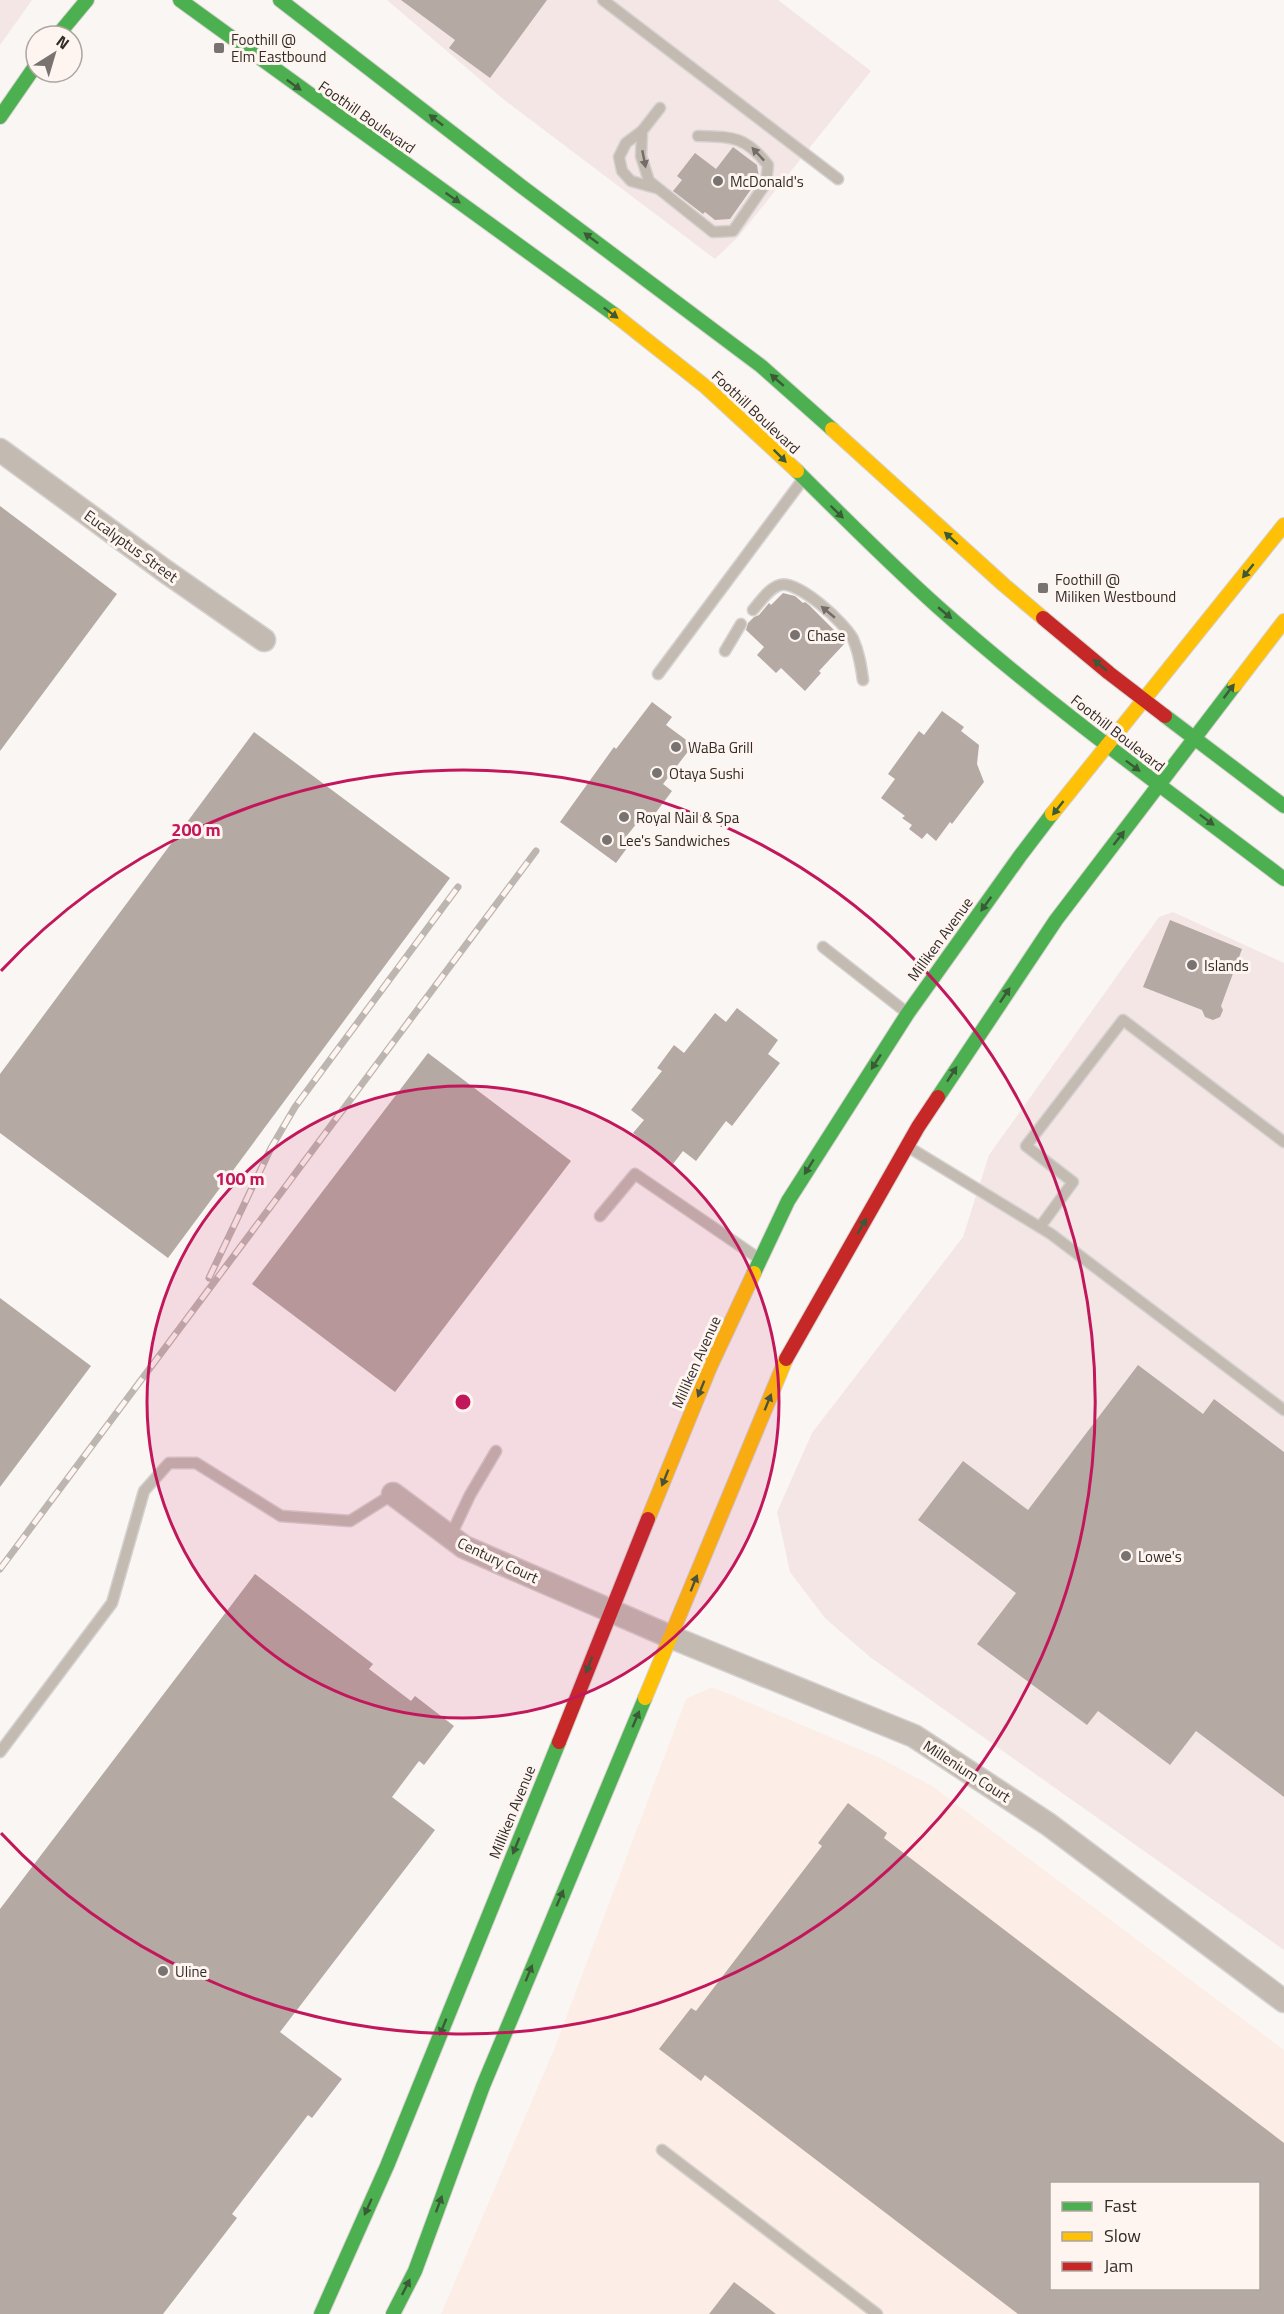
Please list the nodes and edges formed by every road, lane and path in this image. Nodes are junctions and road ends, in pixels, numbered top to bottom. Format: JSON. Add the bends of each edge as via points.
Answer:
{"nodes":[{"id":1,"x":87,"y":0,"type":"edge"},
{"id":2,"x":180,"y":0,"type":"edge"},
{"id":3,"x":280,"y":0,"type":"edge"},
{"id":4,"x":603,"y":0,"type":"edge"},
{"id":5,"x":67,"y":24,"type":"edge"},
{"id":6,"x":24,"y":82,"type":"edge"},
{"id":7,"x":660,"y":108,"type":"dead end"},
{"id":8,"x":0,"y":117,"type":"edge"},
{"id":9,"x":642,"y":131,"type":"junction"},
{"id":10,"x":698,"y":136,"type":"dead end"},
{"id":11,"x":838,"y":179,"type":"dead end"},
{"id":12,"x":658,"y":188,"type":"junction"},
{"id":13,"x":0,"y":450,"type":"edge"},
{"id":14,"x":803,"y":479,"type":"junction"},
{"id":15,"x":1284,"y":525,"type":"edge"},
{"id":16,"x":753,"y":610,"type":"dead end"},
{"id":17,"x":1284,"y":621,"type":"edge"},
{"id":18,"x":741,"y":624,"type":"dead end"},
{"id":19,"x":264,"y":640,"type":"dead end"},
{"id":20,"x":725,"y":651,"type":"dead end"},
{"id":21,"x":658,"y":674,"type":"dead end"},
{"id":22,"x":863,"y":680,"type":"dead end"},
{"id":23,"x":1145,"y":701,"type":"junction"},
{"id":24,"x":1194,"y":738,"type":"junction"},
{"id":25,"x":1106,"y":745,"type":"junction"},
{"id":26,"x":1160,"y":786,"type":"junction"},
{"id":27,"x":1284,"y":806,"type":"edge"},
{"id":28,"x":1284,"y":879,"type":"edge"},
{"id":29,"x":823,"y":947,"type":"dead end"},
{"id":30,"x":908,"y":1013,"type":"junction"},
{"id":31,"x":1284,"y":1142,"type":"edge"},
{"id":32,"x":908,"y":1146,"type":"junction"},
{"id":33,"x":600,"y":1216,"type":"dead end"},
{"id":34,"x":1040,"y":1227,"type":"junction"},
{"id":35,"x":760,"y":1260,"type":"junction"},
{"id":36,"x":1284,"y":1410,"type":"edge"},
{"id":37,"x":496,"y":1451,"type":"dead end"},
{"id":38,"x":393,"y":1494,"type":"joint"},
{"id":39,"x":450,"y":1537,"type":"junction"},
{"id":40,"x":611,"y":1611,"type":"junction"},
{"id":41,"x":671,"y":1636,"type":"junction"},
{"id":42,"x":0,"y":1752,"type":"edge"},
{"id":43,"x":1284,"y":2001,"type":"edge"},
{"id":44,"x":662,"y":2150,"type":"dead end"},
{"id":45,"x":321,"y":2314,"type":"edge"},
{"id":46,"x":393,"y":2314,"type":"edge"},
{"id":47,"x":877,"y":2314,"type":"edge"}],
"edges":[{"from":1,"to":5,"type":"main road"},
{"from":2,"to":14,"type":"main road","name":"Foothill Boulevard","one_way":true,"via":[[632,330],[704,386]]},
{"from":23,"to":3,"type":"main road","one_way":true,"via":[[1004,585],[761,366]]},
{"from":4,"to":11,"type":"lane"},
{"from":6,"to":8,"type":"main road"},
{"from":7,"to":9,"type":"lane"},
{"from":9,"to":12,"type":"lane","one_way":true,"via":[[641,156],[649,181]]},
{"from":9,"to":12,"type":"lane","via":[[626,143],[619,157],[622,171],[632,181]]},
{"from":12,"to":10,"type":"lane","one_way":true,"via":[[713,232],[733,231],[738,225],[766,183],[768,165],[756,149],[742,140]]},
{"from":13,"to":19,"type":"street","name":"Eucalyptus Street"},
{"from":14,"to":21,"type":"lane"},
{"from":14,"to":25,"type":"main road","name":"Foothill Boulevard","one_way":true,"via":[[940,608]]},
{"from":15,"to":23,"type":"main road","name":"Milliken Avenue","one_way":true},
{"from":22,"to":16,"type":"lane","one_way":true,"via":[[852,638],[796,586],[781,585],[768,592]]},
{"from":24,"to":17,"type":"main road","one_way":true},
{"from":18,"to":20,"type":"lane"},
{"from":23,"to":24,"type":"main road"},
{"from":23,"to":25,"type":"main road","name":"Milliken Avenue"},
{"from":24,"to":26,"type":"main road"},
{"from":24,"to":27,"type":"main road"},
{"from":25,"to":26,"type":"main road","name":"Foothill Boulevard","one_way":true},
{"from":25,"to":30,"type":"main road","name":"Milliken Avenue","one_way":true,"via":[[1020,856]]},
{"from":26,"to":28,"type":"main road","name":"Foothill Boulevard","one_way":true},
{"from":32,"to":26,"type":"main road","one_way":true,"via":[[969,1047],[1056,920]]},
{"from":29,"to":30,"type":"lane"},
{"from":30,"to":35,"type":"main road","name":"Milliken Avenue","one_way":true,"via":[[788,1201]]},
{"from":31,"to":34,"type":"lane","via":[[1123,1020],[1026,1146],[1073,1182]]},
{"from":32,"to":34,"type":"lane"},
{"from":41,"to":32,"type":"main road","one_way":true,"via":[[786,1358]]},
{"from":33,"to":35,"type":"lane","via":[[635,1174]]},
{"from":34,"to":36,"type":"lane"},
{"from":35,"to":40,"type":"main road","name":"Milliken Avenue","one_way":true,"via":[[710,1367]]},
{"from":37,"to":39,"type":"lane"},
{"from":38,"to":39,"type":"street","name":"Century Court"},
{"from":38,"to":42,"type":"lane","via":[[350,1521],[281,1516],[196,1463],[169,1463],[144,1491],[112,1603]]},
{"from":39,"to":40,"type":"street","name":"Century Court","via":[[464,1547]]},
{"from":40,"to":41,"type":"street","name":"Millenium Court"},
{"from":40,"to":45,"type":"main road","name":"Milliken Avenue","one_way":true,"via":[[387,2166]]},
{"from":41,"to":43,"type":"street","name":"Millenium Court","via":[[914,1736],[1048,1824]]},
{"from":46,"to":41,"type":"main road","one_way":true,"via":[[415,2271],[483,2086]]},
{"from":44,"to":47,"type":"lane"}]}
